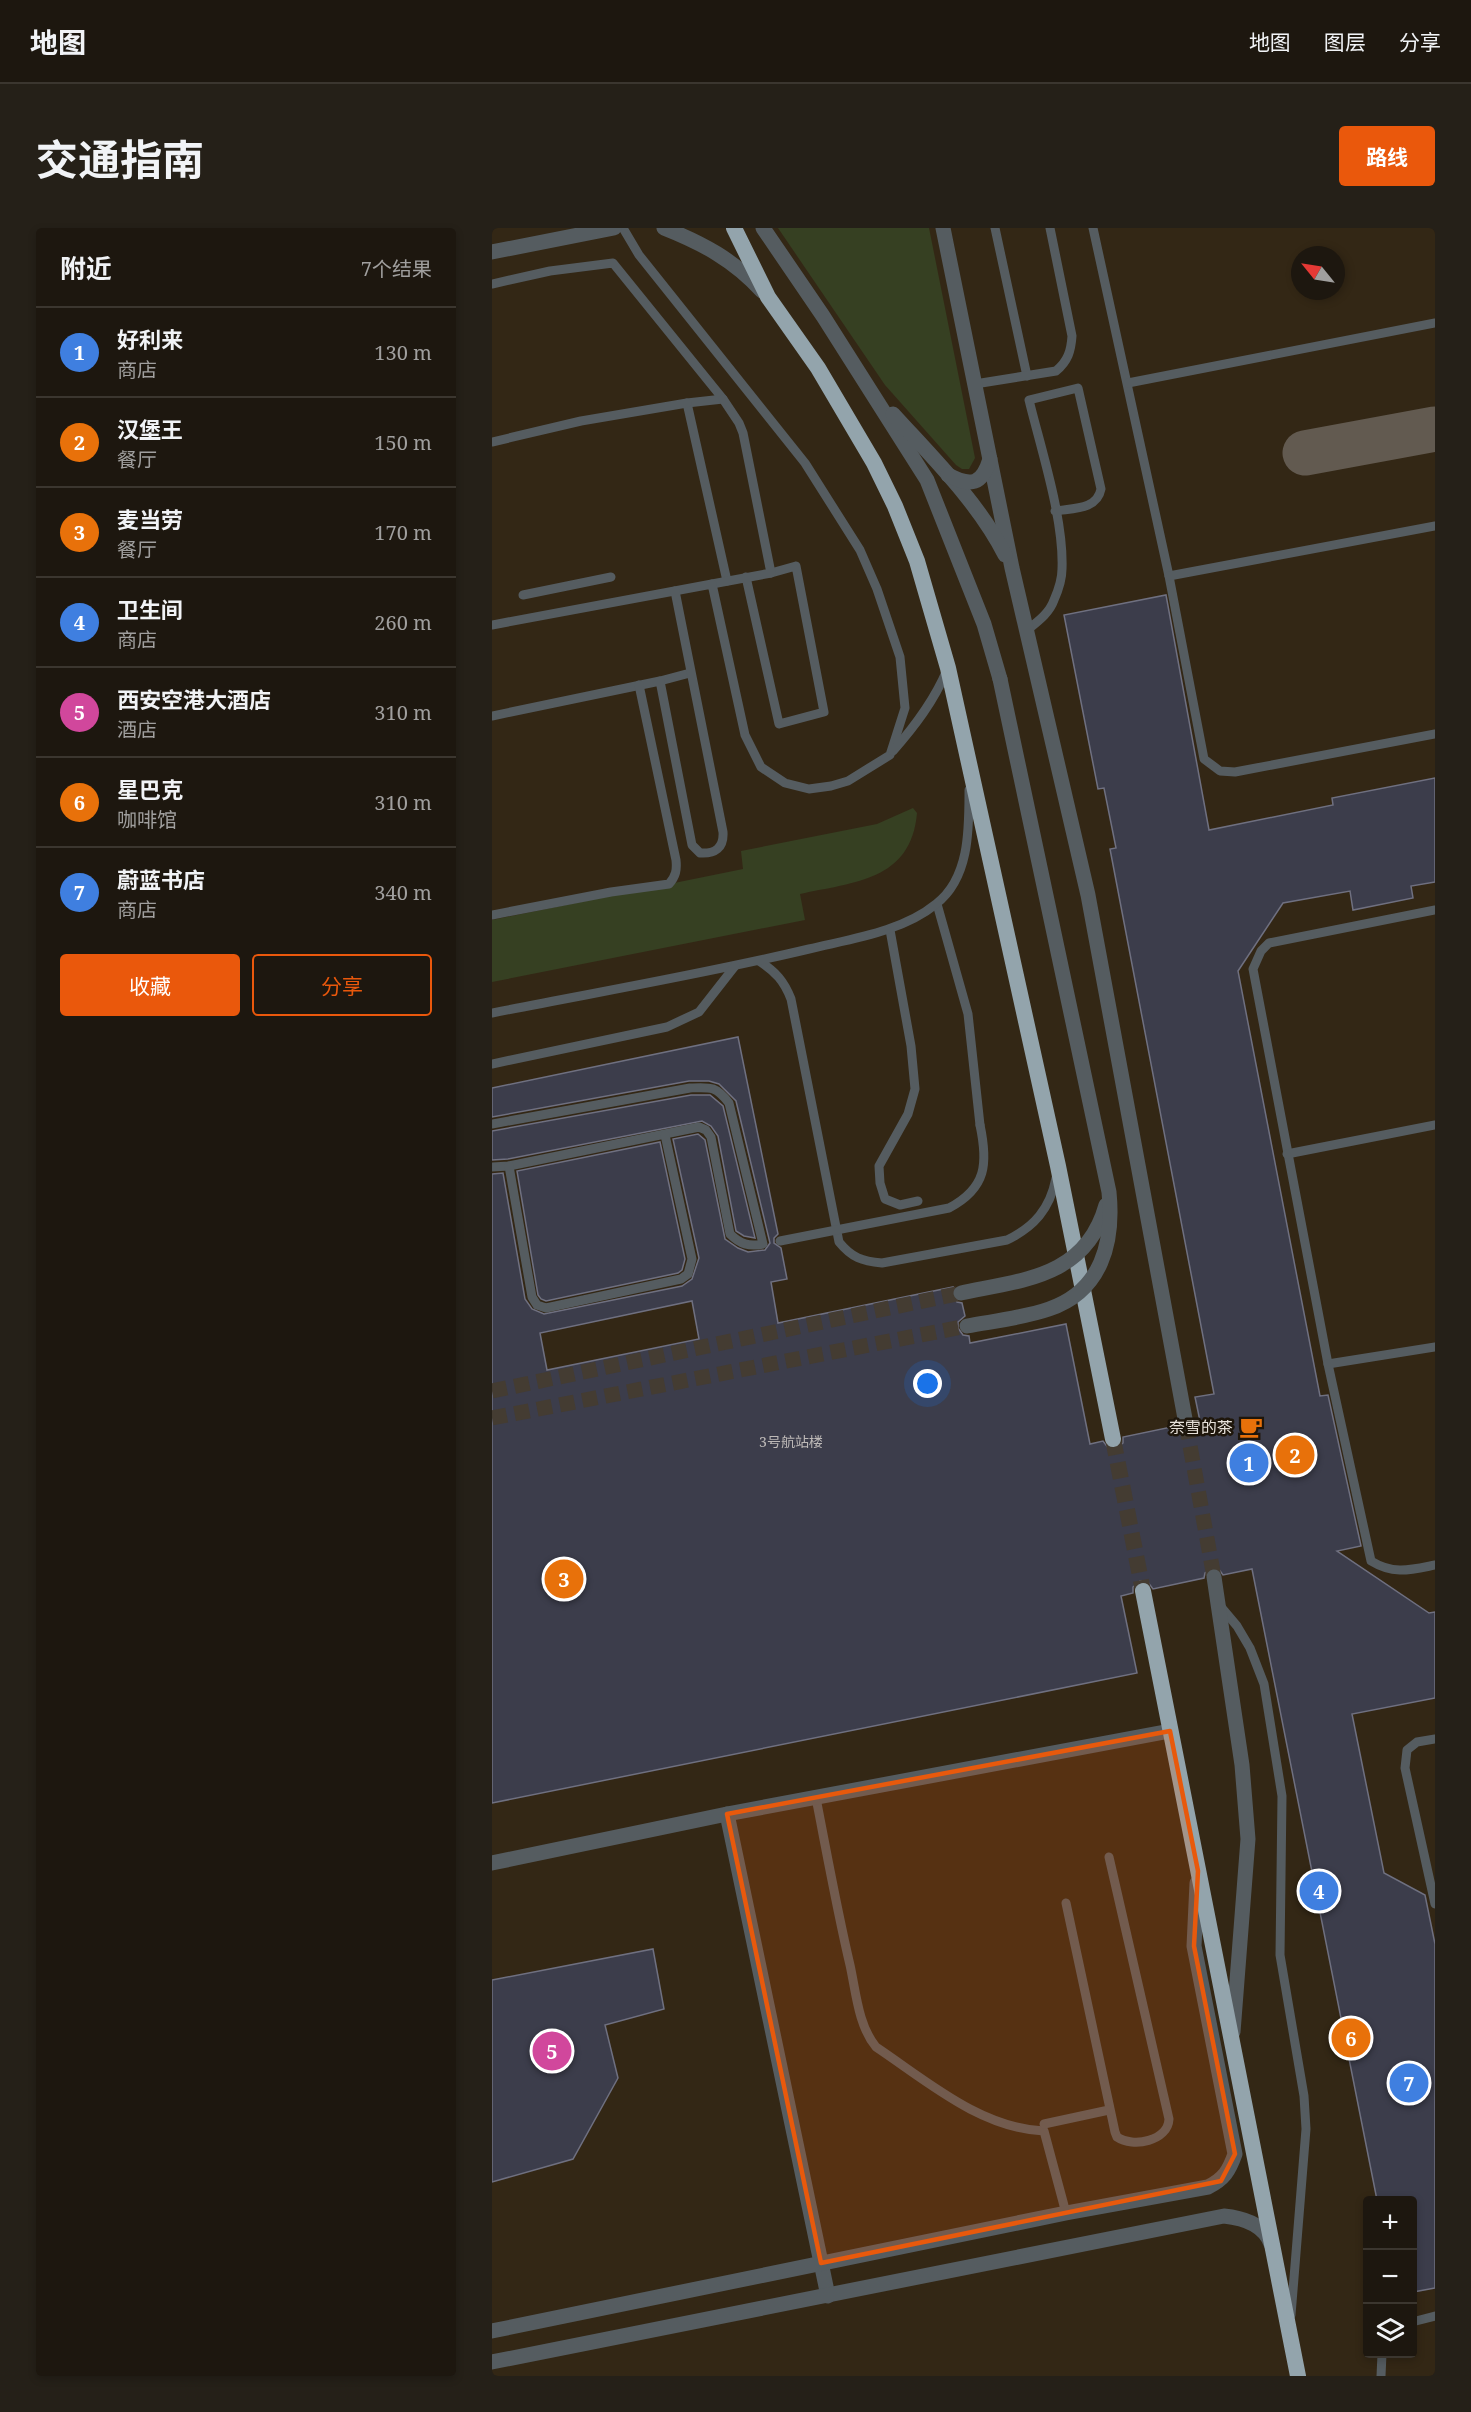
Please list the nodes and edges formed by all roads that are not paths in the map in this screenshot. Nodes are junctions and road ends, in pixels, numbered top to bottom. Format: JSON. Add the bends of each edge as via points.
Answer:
{"nodes":[{"id":1,"x":614,"y":228,"type":"edge"},
{"id":2,"x":623,"y":228,"type":"edge"},
{"id":3,"x":664,"y":228,"type":"edge"},
{"id":4,"x":734,"y":228,"type":"edge"},
{"id":5,"x":763,"y":228,"type":"edge"},
{"id":6,"x":943,"y":228,"type":"edge"},
{"id":7,"x":995,"y":228,"type":"edge"},
{"id":8,"x":1050,"y":228,"type":"edge"},
{"id":9,"x":1093,"y":228,"type":"edge"},
{"id":10,"x":492,"y":252,"type":"edge"},
{"id":11,"x":492,"y":284,"type":"edge"},
{"id":12,"x":768,"y":297,"type":"junction"},
{"id":13,"x":1435,"y":324,"type":"edge"},
{"id":14,"x":1027,"y":376,"type":"junction"},
{"id":15,"x":1128,"y":383,"type":"junction"},
{"id":16,"x":975,"y":384,"type":"junction"},
{"id":17,"x":867,"y":386,"type":"junction"},
{"id":18,"x":723,"y":399,"type":"junction"},
{"id":19,"x":687,"y":403,"type":"junction"},
{"id":20,"x":492,"y":441,"type":"edge"},
{"id":21,"x":990,"y":459,"type":"junction"},
{"id":22,"x":948,"y":475,"type":"junction"},
{"id":23,"x":1055,"y":512,"type":"junction"},
{"id":24,"x":1435,"y":526,"type":"edge"},
{"id":25,"x":1012,"y":568,"type":"junction"},
{"id":26,"x":771,"y":573,"type":"junction"},
{"id":27,"x":1169,"y":576,"type":"junction"},
{"id":28,"x":611,"y":577,"type":"dead end"},
{"id":29,"x":746,"y":577,"type":"junction"},
{"id":30,"x":727,"y":581,"type":"junction"},
{"id":31,"x":712,"y":584,"type":"junction"},
{"id":32,"x":675,"y":591,"type":"junction"},
{"id":33,"x":523,"y":595,"type":"dead end"},
{"id":34,"x":492,"y":625,"type":"edge"},
{"id":35,"x":1026,"y":631,"type":"junction"},
{"id":36,"x":948,"y":668,"type":"junction"},
{"id":37,"x":690,"y":673,"type":"junction"},
{"id":38,"x":660,"y":681,"type":"junction"},
{"id":39,"x":639,"y":686,"type":"junction"},
{"id":40,"x":492,"y":716,"type":"edge"},
{"id":41,"x":1435,"y":734,"type":"edge"},
{"id":42,"x":890,"y":755,"type":"junction"},
{"id":43,"x":970,"y":768,"type":"junction"},
{"id":44,"x":937,"y":904,"type":"junction"},
{"id":45,"x":1435,"y":910,"type":"edge"},
{"id":46,"x":492,"y":915,"type":"edge"},
{"id":47,"x":890,"y":930,"type":"junction"},
{"id":48,"x":759,"y":961,"type":"junction"},
{"id":49,"x":735,"y":966,"type":"junction"},
{"id":50,"x":492,"y":1013,"type":"edge"},
{"id":51,"x":492,"y":1064,"type":"edge"},
{"id":52,"x":492,"y":1124,"type":"edge"},
{"id":53,"x":1435,"y":1125,"type":"edge"},
{"id":54,"x":665,"y":1135,"type":"junction"},
{"id":55,"x":1287,"y":1154,"type":"junction"},
{"id":56,"x":510,"y":1166,"type":"junction"},
{"id":57,"x":1058,"y":1166,"type":"junction"},
{"id":58,"x":492,"y":1167,"type":"edge"},
{"id":59,"x":1109,"y":1192,"type":"junction"},
{"id":60,"x":918,"y":1201,"type":"dead end"},
{"id":61,"x":780,"y":1241,"type":"dead end"},
{"id":62,"x":961,"y":1293,"type":"tunnel mouth"},
{"id":63,"x":967,"y":1326,"type":"tunnel mouth"},
{"id":64,"x":1435,"y":1347,"type":"edge"},
{"id":65,"x":1328,"y":1364,"type":"junction"},
{"id":66,"x":1186,"y":1424,"type":"tunnel mouth"},
{"id":67,"x":1113,"y":1439,"type":"tunnel mouth"},
{"id":68,"x":1435,"y":1564,"type":"edge"},
{"id":69,"x":1214,"y":1576,"type":"tunnel mouth"},
{"id":70,"x":1143,"y":1591,"type":"tunnel mouth"},
{"id":71,"x":1218,"y":1604,"type":"junction"},
{"id":72,"x":1170,"y":1731,"type":"junction"},
{"id":73,"x":1435,"y":1739,"type":"edge"},
{"id":74,"x":816,"y":1798,"type":"junction"},
{"id":75,"x":728,"y":1814,"type":"junction"},
{"id":76,"x":1109,"y":1857,"type":"dead end"},
{"id":77,"x":492,"y":1863,"type":"edge"},
{"id":78,"x":1198,"y":1871,"type":"junction"},
{"id":79,"x":1066,"y":1903,"type":"dead end"},
{"id":80,"x":1435,"y":1904,"type":"edge"},
{"id":81,"x":1232,"y":2044,"type":"junction"},
{"id":82,"x":1109,"y":2110,"type":"junction"},
{"id":83,"x":1044,"y":2124,"type":"dead end"},
{"id":84,"x":1066,"y":2213,"type":"junction"},
{"id":85,"x":1272,"y":2247,"type":"junction"},
{"id":86,"x":821,"y":2263,"type":"junction"},
{"id":87,"x":828,"y":2296,"type":"junction"},
{"id":88,"x":1435,"y":2316,"type":"edge"},
{"id":89,"x":1417,"y":2321,"type":"edge"},
{"id":90,"x":492,"y":2331,"type":"edge"},
{"id":91,"x":1289,"y":2335,"type":"junction"},
{"id":92,"x":1382,"y":2358,"type":"edge"},
{"id":93,"x":492,"y":2362,"type":"edge"},
{"id":94,"x":1298,"y":2376,"type":"edge"},
{"id":95,"x":1381,"y":2376,"type":"edge"}],
"edges":[{"from":1,"to":10,"type":"street"},
{"from":2,"to":42,"type":"lane","via":[[639,255],[805,463],[860,550],[900,657],[904,708]]},
{"from":3,"to":12,"type":"street","via":[[721,254]]},
{"from":4,"to":12,"type":"highway"},
{"from":5,"to":17,"type":"street"},
{"from":6,"to":16,"type":"street"},
{"from":7,"to":14,"type":"lane"},
{"from":8,"to":14,"type":"lane","via":[[1072,336],[1071,348],[1064,365],[1056,371]]},
{"from":9,"to":15,"type":"lane"},
{"from":11,"to":18,"type":"lane","via":[[613,263]]},
{"from":12,"to":36,"type":"highway","via":[[818,368],[890,495],[917,561]]},
{"from":13,"to":15,"type":"lane"},
{"from":14,"to":16,"type":"lane"},
{"from":15,"to":27,"type":"lane"},
{"from":16,"to":21,"type":"street"},
{"from":17,"to":22,"type":"street"},
{"from":17,"to":59,"type":"street","bridge":true,"via":[[927,480],[984,624],[1000,679]]},
{"from":18,"to":19,"type":"lane"},
{"from":18,"to":26,"type":"lane","via":[[743,433]]},
{"from":19,"to":20,"type":"lane"},
{"from":19,"to":30,"type":"lane"},
{"from":21,"to":22,"type":"street","via":[[975,482]]},
{"from":21,"to":25,"type":"street"},
{"from":22,"to":25,"type":"street"},
{"from":23,"to":23,"type":"lane","via":[[1094,504],[1101,489],[1078,387],[1029,400]]},
{"from":23,"to":35,"type":"lane","via":[[1062,572],[1054,602]]},
{"from":24,"to":27,"type":"lane"},
{"from":25,"to":35,"type":"street"},
{"from":26,"to":29,"type":"lane"},
{"from":26,"to":29,"type":"lane","via":[[796,566],[824,712],[779,724]]},
{"from":27,"to":41,"type":"lane","via":[[1204,759],[1220,771],[1235,772]]},
{"from":28,"to":33,"type":"lane"},
{"from":29,"to":30,"type":"lane"},
{"from":30,"to":31,"type":"lane"},
{"from":31,"to":32,"type":"lane"},
{"from":31,"to":42,"type":"lane","via":[[745,735],[761,767],[785,783],[809,789],[848,781]]},
{"from":32,"to":34,"type":"lane"},
{"from":32,"to":37,"type":"lane"},
{"from":35,"to":66,"type":"street","via":[[1088,896]]},
{"from":36,"to":42,"type":"lane","via":[[918,722]]},
{"from":36,"to":43,"type":"highway"},
{"from":37,"to":38,"type":"lane"},
{"from":37,"to":38,"type":"lane","via":[[723,832],[722,846],[717,851],[700,853],[692,845]]},
{"from":38,"to":39,"type":"lane"},
{"from":39,"to":40,"type":"lane"},
{"from":39,"to":46,"type":"lane","via":[[676,860],[674,878],[669,884]]},
{"from":43,"to":44,"type":"lane","via":[[966,848],[960,869]]},
{"from":43,"to":57,"type":"highway"},
{"from":44,"to":47,"type":"lane"},
{"from":44,"to":61,"type":"lane","bridge":true,"via":[[968,1014],[985,1165],[967,1198],[949,1208]]},
{"from":45,"to":55,"type":"lane","via":[[1269,943],[1260,951],[1253,969]]},
{"from":47,"to":48,"type":"lane"},
{"from":47,"to":60,"type":"lane","via":[[915,1089],[908,1114],[879,1166],[880,1183],[885,1199],[900,1205]]},
{"from":48,"to":49,"type":"lane"},
{"from":48,"to":57,"type":"lane","via":[[785,982],[791,999],[839,1242],[849,1254],[882,1263],[1006,1240],[1024,1231],[1040,1216],[1049,1202]]},
{"from":49,"to":50,"type":"lane"},
{"from":49,"to":51,"type":"lane","via":[[699,1012],[667,1027]]},
{"from":52,"to":54,"type":"lane","via":[[710,1087],[721,1092],[729,1104],[763,1244],[747,1245],[730,1234],[711,1137],[706,1130],[699,1127]]},
{"from":53,"to":55,"type":"lane"},
{"from":54,"to":56,"type":"lane"},
{"from":54,"to":56,"type":"lane","via":[[692,1259],[688,1274],[681,1279],[546,1308],[537,1305],[532,1297]]},
{"from":55,"to":65,"type":"lane"},
{"from":56,"to":58,"type":"lane"},
{"from":57,"to":67,"type":"highway"},
{"from":59,"to":62,"type":"street","bridge":true,"via":[[1102,1220],[1093,1235],[1066,1263],[1036,1277]]},
{"from":59,"to":63,"type":"street","bridge":true,"via":[[1110,1235],[1105,1255],[1082,1289],[1050,1309]]},
{"from":64,"to":65,"type":"lane"},
{"from":65,"to":68,"type":"lane","via":[[1371,1561],[1386,1570]]},
{"from":69,"to":71,"type":"street"},
{"from":70,"to":72,"type":"highway"},
{"from":71,"to":81,"type":"street","via":[[1242,1765],[1248,1839]]},
{"from":71,"to":91,"type":"lane","via":[[1250,1648],[1264,1684],[1282,1796],[1280,1955],[1306,2129]]},
{"from":72,"to":74,"type":"street"},
{"from":72,"to":78,"type":"highway"},
{"from":73,"to":80,"type":"lane","via":[[1417,1742],[1407,1750],[1405,1767]]},
{"from":74,"to":75,"type":"street"},
{"from":74,"to":84,"type":"lane","via":[[853,1983],[870,2040],[970,2110],[1013,2126],[1044,2131]]},
{"from":75,"to":77,"type":"street"},
{"from":75,"to":86,"type":"street"},
{"from":76,"to":82,"type":"lane","via":[[1168,2125],[1156,2138],[1129,2143],[1117,2138]]},
{"from":78,"to":81,"type":"highway"},
{"from":78,"to":84,"type":"street","via":[[1194,1946],[1232,2133],[1235,2154],[1230,2170],[1221,2181],[1208,2187]]},
{"from":79,"to":82,"type":"lane"},
{"from":81,"to":85,"type":"highway"},
{"from":82,"to":83,"type":"lane"},
{"from":84,"to":86,"type":"street"},
{"from":85,"to":87,"type":"street","via":[[1268,2235],[1259,2228],[1224,2216]]},
{"from":85,"to":91,"type":"highway"},
{"from":86,"to":87,"type":"street"},
{"from":86,"to":90,"type":"street"},
{"from":87,"to":93,"type":"street"},
{"from":88,"to":89,"type":"lane"},
{"from":91,"to":94,"type":"highway"},
{"from":92,"to":95,"type":"lane"}]}
